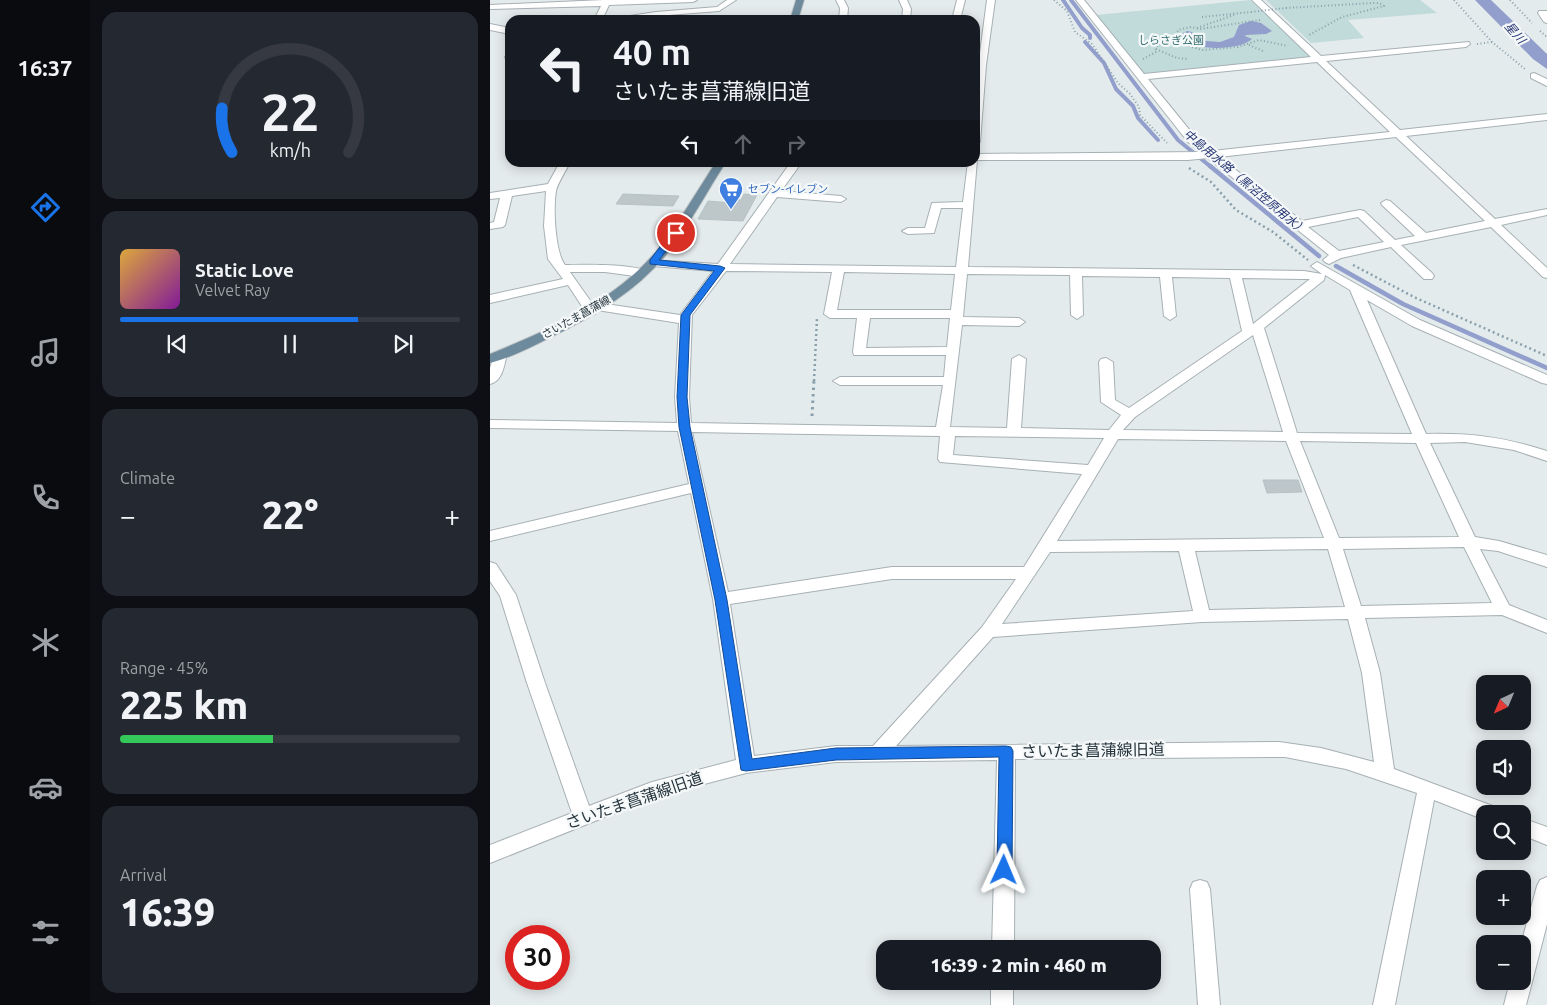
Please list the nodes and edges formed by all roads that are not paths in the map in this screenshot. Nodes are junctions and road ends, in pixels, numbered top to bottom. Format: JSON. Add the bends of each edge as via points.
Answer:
{"nodes":[{"id":1,"x":693,"y":0,"type":"edge"},
{"id":2,"x":732,"y":0,"type":"edge"},
{"id":3,"x":800,"y":0,"type":"edge"},
{"id":4,"x":840,"y":0,"type":"edge"},
{"id":5,"x":903,"y":0,"type":"edge"},
{"id":6,"x":961,"y":0,"type":"edge"},
{"id":7,"x":991,"y":0,"type":"edge"},
{"id":8,"x":1080,"y":0,"type":"edge"},
{"id":9,"x":1256,"y":0,"type":"edge"},
{"id":10,"x":607,"y":1,"type":"edge"},
{"id":11,"x":490,"y":7,"type":"edge"},
{"id":12,"x":1547,"y":13,"type":"edge"},
{"id":13,"x":600,"y":15,"type":"edge"},
{"id":14,"x":650,"y":15,"type":"edge"},
{"id":15,"x":796,"y":15,"type":"edge"},
{"id":16,"x":844,"y":15,"type":"edge"},
{"id":17,"x":906,"y":15,"type":"edge"},
{"id":18,"x":957,"y":15,"type":"edge"},
{"id":19,"x":1547,"y":20,"type":"edge"},
{"id":20,"x":490,"y":27,"type":"edge"},
{"id":21,"x":505,"y":30,"type":"edge"},
{"id":22,"x":1466,"y":44,"type":"dead end"},
{"id":23,"x":1318,"y":60,"type":"junction"},
{"id":24,"x":980,"y":68,"type":"edge"},
{"id":25,"x":1534,"y":76,"type":"road end"},
{"id":26,"x":1141,"y":77,"type":"junction"},
{"id":27,"x":1547,"y":83,"type":"edge"},
{"id":28,"x":1547,"y":117,"type":"edge"},
{"id":29,"x":1397,"y":133,"type":"junction"},
{"id":30,"x":1208,"y":155,"type":"junction"},
{"id":31,"x":980,"y":157,"type":"edge"},
{"id":32,"x":563,"y":167,"type":"edge"},
{"id":33,"x":718,"y":167,"type":"edge"},
{"id":34,"x":793,"y":167,"type":"edge"},
{"id":35,"x":972,"y":167,"type":"edge"},
{"id":36,"x":553,"y":187,"type":"junction"},
{"id":37,"x":507,"y":193,"type":"junction"},
{"id":38,"x":774,"y":194,"type":"junction"},
{"id":39,"x":490,"y":196,"type":"edge"},
{"id":40,"x":842,"y":199,"type":"dead end"},
{"id":41,"x":1386,"y":203,"type":"dead end"},
{"id":42,"x":968,"y":205,"type":"junction"},
{"id":43,"x":1547,"y":212,"type":"edge"},
{"id":44,"x":1494,"y":222,"type":"junction"},
{"id":45,"x":1300,"y":225,"type":"junction"},
{"id":46,"x":490,"y":226,"type":"edge"},
{"id":47,"x":908,"y":231,"type":"dead end"},
{"id":48,"x":1424,"y":238,"type":"junction"},
{"id":49,"x":1394,"y":243,"type":"junction"},
{"id":50,"x":1335,"y":256,"type":"junction"},
{"id":51,"x":653,"y":262,"type":"junction"},
{"id":52,"x":720,"y":268,"type":"junction"},
{"id":53,"x":561,"y":269,"type":"junction"},
{"id":54,"x":1319,"y":269,"type":"junction"},
{"id":55,"x":838,"y":270,"type":"junction"},
{"id":56,"x":961,"y":271,"type":"junction"},
{"id":57,"x":1076,"y":272,"type":"junction"},
{"id":58,"x":642,"y":274,"type":"junction"},
{"id":59,"x":1166,"y":274,"type":"junction"},
{"id":60,"x":1235,"y":274,"type":"junction"},
{"id":61,"x":1547,"y":274,"type":"edge"},
{"id":62,"x":1428,"y":276,"type":"dead end"},
{"id":63,"x":570,"y":281,"type":"junction"},
{"id":64,"x":1355,"y":287,"type":"junction"},
{"id":65,"x":490,"y":298,"type":"edge"},
{"id":66,"x":595,"y":309,"type":"junction"},
{"id":67,"x":864,"y":314,"type":"junction"},
{"id":68,"x":1077,"y":315,"type":"dead end"},
{"id":69,"x":1170,"y":316,"type":"dead end"},
{"id":70,"x":956,"y":318,"type":"junction"},
{"id":71,"x":685,"y":320,"type":"junction"},
{"id":72,"x":1019,"y":322,"type":"dead end"},
{"id":73,"x":1253,"y":329,"type":"junction"},
{"id":74,"x":953,"y":351,"type":"junction"},
{"id":75,"x":495,"y":356,"type":"edge"},
{"id":76,"x":1019,"y":359,"type":"dead end"},
{"id":77,"x":1106,"y":362,"type":"dead end"},
{"id":78,"x":490,"y":380,"type":"edge"},
{"id":79,"x":1547,"y":380,"type":"edge"},
{"id":80,"x":840,"y":381,"type":"dead end"},
{"id":81,"x":950,"y":381,"type":"junction"},
{"id":82,"x":1130,"y":414,"type":"junction"},
{"id":83,"x":490,"y":424,"type":"edge"},
{"id":84,"x":684,"y":427,"type":"junction"},
{"id":85,"x":945,"y":430,"type":"junction"},
{"id":86,"x":1014,"y":433,"type":"junction"},
{"id":87,"x":1114,"y":435,"type":"junction"},
{"id":88,"x":1291,"y":437,"type":"junction"},
{"id":89,"x":1420,"y":440,"type":"junction"},
{"id":90,"x":1547,"y":456,"type":"edge"},
{"id":91,"x":1091,"y":470,"type":"junction"},
{"id":92,"x":697,"y":487,"type":"junction"},
{"id":93,"x":490,"y":536,"type":"edge"},
{"id":94,"x":1468,"y":542,"type":"junction"},
{"id":95,"x":1334,"y":544,"type":"junction"},
{"id":96,"x":1186,"y":546,"type":"junction"},
{"id":97,"x":1046,"y":547,"type":"junction"},
{"id":98,"x":1547,"y":561,"type":"edge"},
{"id":99,"x":490,"y":568,"type":"edge"},
{"id":100,"x":1028,"y":573,"type":"junction"},
{"id":101,"x":721,"y":600,"type":"junction"},
{"id":102,"x":1503,"y":609,"type":"junction"},
{"id":103,"x":1355,"y":613,"type":"junction"},
{"id":104,"x":1202,"y":616,"type":"junction"},
{"id":105,"x":1547,"y":627,"type":"edge"},
{"id":106,"x":988,"y":631,"type":"junction"},
{"id":107,"x":1006,"y":751,"type":"junction"},
{"id":108,"x":878,"y":753,"type":"junction"},
{"id":109,"x":746,"y":766,"type":"junction"},
{"id":110,"x":1385,"y":774,"type":"junction"},
{"id":111,"x":1427,"y":789,"type":"junction"},
{"id":112,"x":1476,"y":808,"type":"edge"},
{"id":113,"x":583,"y":816,"type":"junction"},
{"id":114,"x":1531,"y":830,"type":"edge"},
{"id":115,"x":1547,"y":836,"type":"edge"},
{"id":116,"x":490,"y":854,"type":"edge"},
{"id":117,"x":1547,"y":886,"type":"edge"},
{"id":118,"x":1200,"y":889,"type":"dead end"},
{"id":119,"x":1003,"y":940,"type":"edge"},
{"id":120,"x":1531,"y":944,"type":"edge"},
{"id":121,"x":1002,"y":990,"type":"edge"},
{"id":122,"x":1519,"y":990,"type":"edge"},
{"id":123,"x":1002,"y":1005,"type":"edge"},
{"id":124,"x":1209,"y":1005,"type":"edge"},
{"id":125,"x":1384,"y":1005,"type":"edge"},
{"id":126,"x":1515,"y":1005,"type":"edge"}],
"edges":[{"from":1,"to":10,"type":"street"},
{"from":2,"to":14,"type":"street","via":[[718,9]]},
{"from":3,"to":15,"type":"main road"},
{"from":4,"to":16,"type":"street"},
{"from":5,"to":17,"type":"street"},
{"from":6,"to":18,"type":"street"},
{"from":7,"to":24,"type":"street"},
{"from":8,"to":26,"type":"street"},
{"from":9,"to":23,"type":"street"},
{"from":10,"to":11,"type":"street"},
{"from":10,"to":13,"type":"street"},
{"from":12,"to":19,"type":"street","via":[[1542,13]]},
{"from":20,"to":21,"type":"street"},
{"from":22,"to":23,"type":"street"},
{"from":23,"to":26,"type":"street"},
{"from":23,"to":29,"type":"street"},
{"from":25,"to":27,"type":"street"},
{"from":26,"to":30,"type":"street","via":[[1182,129]]},
{"from":28,"to":29,"type":"street"},
{"from":29,"to":30,"type":"street"},
{"from":29,"to":44,"type":"street"},
{"from":30,"to":31,"type":"street","via":[[1188,161]]},
{"from":30,"to":45,"type":"street"},
{"from":32,"to":36,"type":"street"},
{"from":33,"to":51,"type":"main road","name":"さいたま菖蒲線"},
{"from":34,"to":38,"type":"street"},
{"from":35,"to":42,"type":"street"},
{"from":36,"to":37,"type":"street"},
{"from":36,"to":53,"type":"street","via":[[550,226],[554,259]]},
{"from":37,"to":39,"type":"street"},
{"from":37,"to":46,"type":"street","via":[[499,225]]},
{"from":38,"to":40,"type":"street"},
{"from":38,"to":52,"type":"street"},
{"from":41,"to":48,"type":"street"},
{"from":42,"to":47,"type":"street","via":[[936,206],[930,231]]},
{"from":42,"to":56,"type":"street"},
{"from":43,"to":44,"type":"street"},
{"from":44,"to":48,"type":"street"},
{"from":44,"to":61,"type":"street"},
{"from":45,"to":49,"type":"street","via":[[1360,213]]},
{"from":45,"to":50,"type":"street"},
{"from":48,"to":49,"type":"street"},
{"from":49,"to":50,"type":"street"},
{"from":49,"to":62,"type":"street"},
{"from":50,"to":54,"type":"street"},
{"from":51,"to":52,"type":"street"},
{"from":51,"to":58,"type":"main road","name":"さいたま菖蒲線"},
{"from":52,"to":55,"type":"street"},
{"from":52,"to":71,"type":"street"},
{"from":53,"to":58,"type":"street","via":[[605,268]]},
{"from":53,"to":63,"type":"street"},
{"from":54,"to":60,"type":"street"},
{"from":54,"to":64,"type":"street"},
{"from":54,"to":73,"type":"street"},
{"from":55,"to":56,"type":"street"},
{"from":55,"to":67,"type":"street","via":[[830,314]]},
{"from":56,"to":57,"type":"street"},
{"from":56,"to":70,"type":"street"},
{"from":57,"to":59,"type":"street"},
{"from":57,"to":68,"type":"street"},
{"from":58,"to":66,"type":"main road","name":"さいたま菖蒲線"},
{"from":59,"to":60,"type":"street"},
{"from":59,"to":69,"type":"street"},
{"from":60,"to":73,"type":"street"},
{"from":63,"to":65,"type":"street"},
{"from":63,"to":66,"type":"street"},
{"from":64,"to":79,"type":"street","via":[[1416,323]]},
{"from":64,"to":89,"type":"street"},
{"from":66,"to":71,"type":"street"},
{"from":66,"to":75,"type":"main road","name":"さいたま菖蒲線"},
{"from":67,"to":70,"type":"street"},
{"from":67,"to":74,"type":"street","via":[[858,352]]},
{"from":70,"to":72,"type":"street"},
{"from":70,"to":74,"type":"street"},
{"from":71,"to":84,"type":"street"},
{"from":73,"to":82,"type":"street"},
{"from":73,"to":88,"type":"street"},
{"from":74,"to":81,"type":"street"},
{"from":75,"to":78,"type":"street","via":[[494,376]]},
{"from":76,"to":86,"type":"street"},
{"from":77,"to":82,"type":"street","via":[[1108,402]]},
{"from":80,"to":81,"type":"street"},
{"from":81,"to":85,"type":"street"},
{"from":82,"to":87,"type":"street"},
{"from":83,"to":84,"type":"street"},
{"from":84,"to":85,"type":"street"},
{"from":84,"to":92,"type":"street"},
{"from":85,"to":86,"type":"street"},
{"from":85,"to":91,"type":"street","via":[[945,459]]},
{"from":86,"to":87,"type":"street"},
{"from":87,"to":88,"type":"street"},
{"from":87,"to":91,"type":"street"},
{"from":88,"to":89,"type":"street"},
{"from":88,"to":95,"type":"street"},
{"from":89,"to":90,"type":"street","via":[[1465,438],[1516,446]]},
{"from":89,"to":94,"type":"street"},
{"from":91,"to":97,"type":"street"},
{"from":92,"to":93,"type":"street"},
{"from":92,"to":101,"type":"street"},
{"from":94,"to":95,"type":"street"},
{"from":94,"to":98,"type":"street","via":[[1499,546]]},
{"from":94,"to":102,"type":"street"},
{"from":95,"to":96,"type":"street"},
{"from":95,"to":103,"type":"street"},
{"from":96,"to":97,"type":"street"},
{"from":96,"to":104,"type":"street"},
{"from":97,"to":100,"type":"street"},
{"from":99,"to":113,"type":"street","via":[[508,595]]},
{"from":100,"to":101,"type":"street","via":[[892,573]]},
{"from":100,"to":106,"type":"street"},
{"from":101,"to":109,"type":"street"},
{"from":102,"to":103,"type":"street"},
{"from":102,"to":105,"type":"street"},
{"from":103,"to":104,"type":"street"},
{"from":103,"to":110,"type":"street","via":[[1371,673]]},
{"from":104,"to":106,"type":"street"},
{"from":106,"to":108,"type":"street"},
{"from":107,"to":108,"type":"street","name":"さいたま菖蒲線旧道"},
{"from":107,"to":110,"type":"street","name":"さいたま菖蒲線旧道","via":[[1294,750]]},
{"from":107,"to":119,"type":"street"},
{"from":108,"to":109,"type":"street","name":"さいたま菖蒲線旧道","via":[[836,754]]},
{"from":109,"to":113,"type":"street","name":"さいたま菖蒲線旧道","via":[[652,790]]},
{"from":110,"to":111,"type":"street","name":"さいたま菖蒲線旧道"},
{"from":111,"to":112,"type":"street","name":"さいたま菖蒲線旧道"},
{"from":111,"to":125,"type":"street"},
{"from":113,"to":116,"type":"street","name":"さいたま菖蒲線旧道"},
{"from":114,"to":115,"type":"street"},
{"from":117,"to":120,"type":"street"},
{"from":118,"to":124,"type":"street"},
{"from":121,"to":123,"type":"street"},
{"from":122,"to":126,"type":"street"}]}
